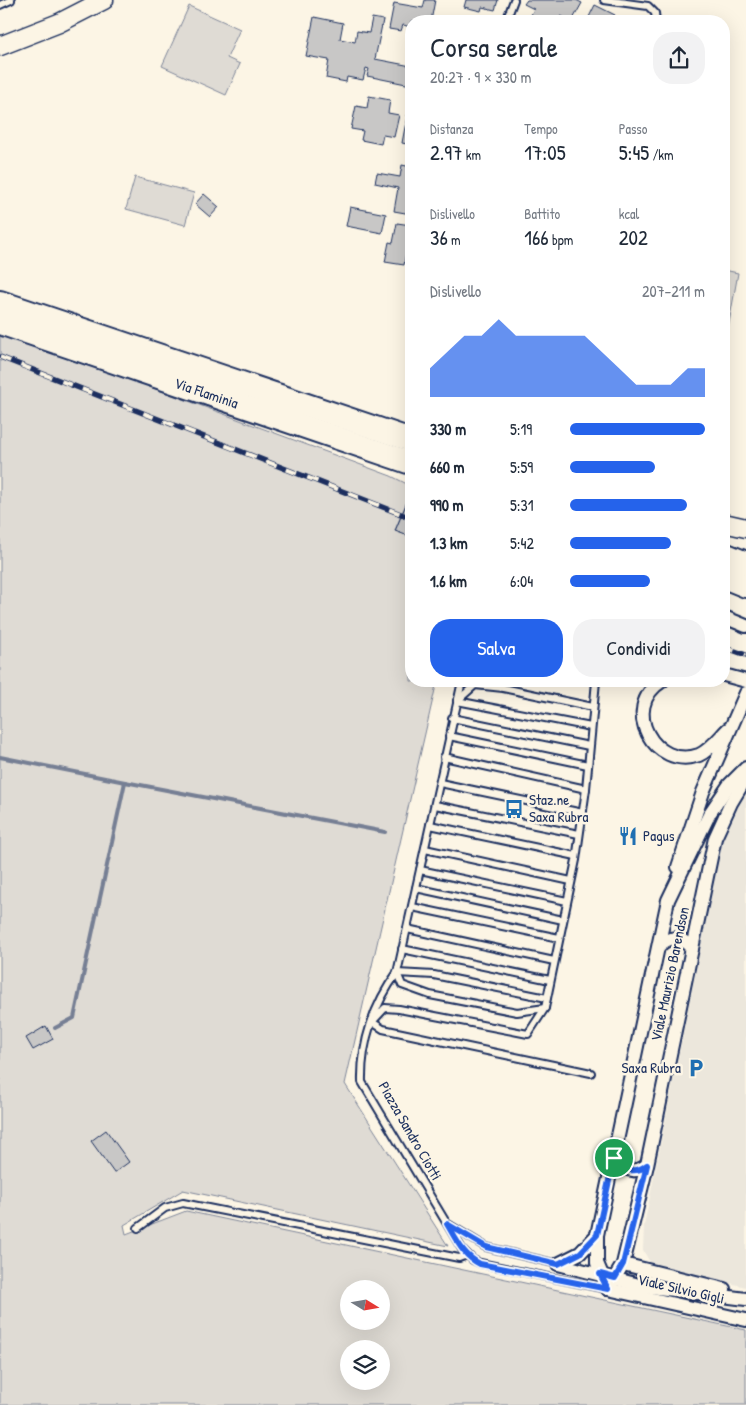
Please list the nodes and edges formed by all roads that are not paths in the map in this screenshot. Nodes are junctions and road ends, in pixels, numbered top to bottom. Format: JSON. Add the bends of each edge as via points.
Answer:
{"nodes":[{"id":1,"x":11,"y":0,"type":"edge"},
{"id":2,"x":104,"y":0,"type":"edge"},
{"id":3,"x":514,"y":0,"type":"edge"},
{"id":4,"x":604,"y":0,"type":"edge"},
{"id":5,"x":0,"y":5,"type":"edge"},
{"id":6,"x":508,"y":15,"type":"edge"},
{"id":7,"x":655,"y":15,"type":"edge"},
{"id":8,"x":0,"y":46,"type":"edge"},
{"id":9,"x":0,"y":302,"type":"edge"},
{"id":10,"x":0,"y":323,"type":"edge"},
{"id":11,"x":367,"y":425,"type":"junction"},
{"id":12,"x":405,"y":432,"type":"edge"},
{"id":13,"x":405,"y":438,"type":"edge"},
{"id":14,"x":343,"y":440,"type":"junction"},
{"id":15,"x":405,"y":461,"type":"edge"},
{"id":16,"x":405,"y":472,"type":"edge"},
{"id":17,"x":730,"y":524,"type":"edge"},
{"id":18,"x":746,"y":528,"type":"edge"},
{"id":19,"x":730,"y":556,"type":"edge"},
{"id":20,"x":746,"y":563,"type":"edge"},
{"id":21,"x":730,"y":579,"type":"edge"},
{"id":22,"x":746,"y":586,"type":"edge"},
{"id":23,"x":730,"y":620,"type":"edge"},
{"id":24,"x":730,"y":621,"type":"edge"},
{"id":25,"x":746,"y":626,"type":"edge"},
{"id":26,"x":746,"y":631,"type":"edge"},
{"id":27,"x":730,"y":677,"type":"edge"},
{"id":28,"x":746,"y":681,"type":"edge"},
{"id":29,"x":460,"y":687,"type":"edge"},
{"id":30,"x":473,"y":687,"type":"edge"},
{"id":31,"x":494,"y":687,"type":"edge"},
{"id":32,"x":595,"y":687,"type":"edge"},
{"id":33,"x":656,"y":687,"type":"edge"},
{"id":34,"x":746,"y":693,"type":"edge"},
{"id":35,"x":457,"y":701,"type":"junction"},
{"id":36,"x":593,"y":707,"type":"junction"},
{"id":37,"x":452,"y":718,"type":"junction"},
{"id":38,"x":733,"y":724,"type":"junction"},
{"id":39,"x":591,"y":726,"type":"junction"},
{"id":40,"x":449,"y":736,"type":"junction"},
{"id":41,"x":590,"y":746,"type":"junction"},
{"id":42,"x":444,"y":757,"type":"junction"},
{"id":43,"x":588,"y":766,"type":"junction"},
{"id":44,"x":746,"y":768,"type":"edge"},
{"id":45,"x":746,"y":778,"type":"edge"},
{"id":46,"x":440,"y":783,"type":"junction"},
{"id":47,"x":586,"y":789,"type":"junction"},
{"id":48,"x":435,"y":804,"type":"junction"},
{"id":49,"x":582,"y":813,"type":"junction"},
{"id":50,"x":430,"y":824,"type":"junction"},
{"id":51,"x":579,"y":834,"type":"junction"},
{"id":52,"x":425,"y":849,"type":"junction"},
{"id":53,"x":576,"y":856,"type":"junction"},
{"id":54,"x":420,"y":870,"type":"junction"},
{"id":55,"x":571,"y":881,"type":"junction"},
{"id":56,"x":416,"y":888,"type":"junction"},
{"id":57,"x":668,"y":900,"type":"junction"},
{"id":58,"x":567,"y":901,"type":"junction"},
{"id":59,"x":412,"y":907,"type":"junction"},
{"id":60,"x":563,"y":920,"type":"junction"},
{"id":61,"x":407,"y":930,"type":"junction"},
{"id":62,"x":559,"y":938,"type":"junction"},
{"id":63,"x":659,"y":946,"type":"junction"},
{"id":64,"x":402,"y":949,"type":"junction"},
{"id":65,"x":692,"y":949,"type":"junction"},
{"id":66,"x":554,"y":961,"type":"junction"},
{"id":67,"x":397,"y":973,"type":"junction"},
{"id":68,"x":550,"y":980,"type":"junction"},
{"id":69,"x":547,"y":998,"type":"junction"},
{"id":70,"x":545,"y":1008,"type":"junction"},
{"id":71,"x":372,"y":1022,"type":"junction"},
{"id":72,"x":591,"y":1073,"type":"dead end"},
{"id":73,"x":614,"y":1158,"type":"junction"},
{"id":74,"x":647,"y":1165,"type":"junction"},
{"id":75,"x":447,"y":1224,"type":"junction"},
{"id":76,"x":138,"y":1228,"type":"dead end"},
{"id":77,"x":597,"y":1235,"type":"junction"},
{"id":78,"x":467,"y":1255,"type":"junction"},
{"id":79,"x":558,"y":1264,"type":"junction"},
{"id":80,"x":623,"y":1264,"type":"junction"},
{"id":81,"x":597,"y":1273,"type":"junction"},
{"id":82,"x":612,"y":1284,"type":"junction"},
{"id":83,"x":746,"y":1295,"type":"edge"},
{"id":84,"x":746,"y":1299,"type":"edge"},
{"id":85,"x":746,"y":1320,"type":"edge"}],
"edges":[{"from":1,"to":5,"type":"lane"},
{"from":2,"to":8,"type":"street","via":[[59,23]]},
{"from":3,"to":6,"type":"lane"},
{"from":4,"to":7,"type":"lane","via":[[648,6]]},
{"from":9,"to":11,"type":"highway","name":"Via Flaminia"},
{"from":10,"to":14,"type":"highway","name":"Via Flaminia"},
{"from":11,"to":12,"type":"highway"},
{"from":11,"to":13,"type":"highway","name":"Via Flaminia"},
{"from":14,"to":15,"type":"highway","name":"Via Flaminia"},
{"from":14,"to":16,"type":"highway"},
{"from":17,"to":18,"type":"street"},
{"from":19,"to":20,"type":"highway"},
{"from":21,"to":22,"type":"highway"},
{"from":23,"to":25,"type":"street"},
{"from":24,"to":26,"type":"street"},
{"from":27,"to":28,"type":"street"},
{"from":29,"to":35,"type":"lane"},
{"from":30,"to":35,"type":"lane"},
{"from":31,"to":36,"type":"lane"},
{"from":32,"to":36,"type":"lane"},
{"from":33,"to":38,"type":"street","via":[[646,697],[643,718],[649,736],[664,751],[683,757],[699,754]]},
{"from":34,"to":38,"type":"street"},
{"from":35,"to":37,"type":"lane"},
{"from":35,"to":39,"type":"lane"},
{"from":36,"to":39,"type":"lane"},
{"from":37,"to":40,"type":"lane"},
{"from":37,"to":41,"type":"lane"},
{"from":38,"to":57,"type":"street","via":[[703,792]]},
{"from":39,"to":41,"type":"lane"},
{"from":40,"to":42,"type":"lane"},
{"from":40,"to":43,"type":"lane"},
{"from":41,"to":43,"type":"lane"},
{"from":42,"to":46,"type":"lane"},
{"from":42,"to":47,"type":"lane"},
{"from":43,"to":47,"type":"lane"},
{"from":44,"to":57,"type":"street","name":"Viale Maurizio Barendson","via":[[710,813]]},
{"from":45,"to":65,"type":"street","name":"Viale Maurizio Barendson","via":[[728,807],[715,838]]},
{"from":46,"to":48,"type":"lane"},
{"from":46,"to":49,"type":"lane"},
{"from":47,"to":49,"type":"lane"},
{"from":48,"to":50,"type":"lane"},
{"from":48,"to":51,"type":"lane"},
{"from":49,"to":51,"type":"lane"},
{"from":50,"to":52,"type":"lane"},
{"from":50,"to":53,"type":"lane"},
{"from":51,"to":53,"type":"lane"},
{"from":52,"to":54,"type":"lane"},
{"from":52,"to":55,"type":"lane"},
{"from":53,"to":55,"type":"lane"},
{"from":54,"to":56,"type":"lane"},
{"from":54,"to":58,"type":"lane"},
{"from":55,"to":58,"type":"lane"},
{"from":56,"to":59,"type":"lane"},
{"from":56,"to":60,"type":"lane"},
{"from":57,"to":63,"type":"street","name":"Viale Maurizio Barendson"},
{"from":58,"to":60,"type":"lane"},
{"from":59,"to":61,"type":"lane"},
{"from":59,"to":62,"type":"lane"},
{"from":60,"to":62,"type":"lane"},
{"from":61,"to":64,"type":"lane"},
{"from":61,"to":66,"type":"lane"},
{"from":62,"to":66,"type":"lane"},
{"from":63,"to":65,"type":"street","via":[[676,938]]},
{"from":63,"to":73,"type":"street","name":"Viale Maurizio Barendson"},
{"from":64,"to":67,"type":"lane"},
{"from":64,"to":68,"type":"lane"},
{"from":65,"to":74,"type":"street","name":"Viale Maurizio Barendson"},
{"from":66,"to":68,"type":"lane"},
{"from":67,"to":69,"type":"lane","via":[[434,975]]},
{"from":67,"to":70,"type":"lane","via":[[402,985],[430,995],[517,1012]]},
{"from":67,"to":71,"type":"lane","name":"Piazza Sandro Ciotti","via":[[379,998]]},
{"from":68,"to":69,"type":"lane"},
{"from":69,"to":70,"type":"lane"},
{"from":70,"to":71,"type":"lane","via":[[528,1034],[399,1009],[385,1008]]},
{"from":71,"to":72,"type":"lane","via":[[383,1029]]},
{"from":71,"to":75,"type":"lane","name":"Piazza Sandro Ciotti","via":[[362,1064],[362,1082]]},
{"from":73,"to":74,"type":"street","via":[[631,1171]]},
{"from":73,"to":77,"type":"street","name":"Viale Maurizio Barendson"},
{"from":74,"to":80,"type":"street","name":"Viale Maurizio Barendson"},
{"from":75,"to":78,"type":"lane","name":"Piazza Sandro Ciotti"},
{"from":75,"to":79,"type":"lane","name":"Piazza Sandro Ciotti","via":[[486,1247]]},
{"from":76,"to":78,"type":"lane","via":[[164,1208],[183,1203],[459,1258]]},
{"from":77,"to":79,"type":"street","via":[[580,1253]]},
{"from":77,"to":81,"type":"street","name":"Viale Maurizio Barendson"},
{"from":78,"to":82,"type":"lane","via":[[486,1265]]},
{"from":79,"to":81,"type":"street","name":"Piazza Sandro Ciotti"},
{"from":80,"to":82,"type":"street","name":"Viale Maurizio Barendson"},
{"from":80,"to":83,"type":"street"},
{"from":81,"to":82,"type":"street","name":"Piazza Sandro Ciotti"},
{"from":82,"to":84,"type":"street"},
{"from":82,"to":85,"type":"street","name":"Viale Silvio Gigli"}]}
